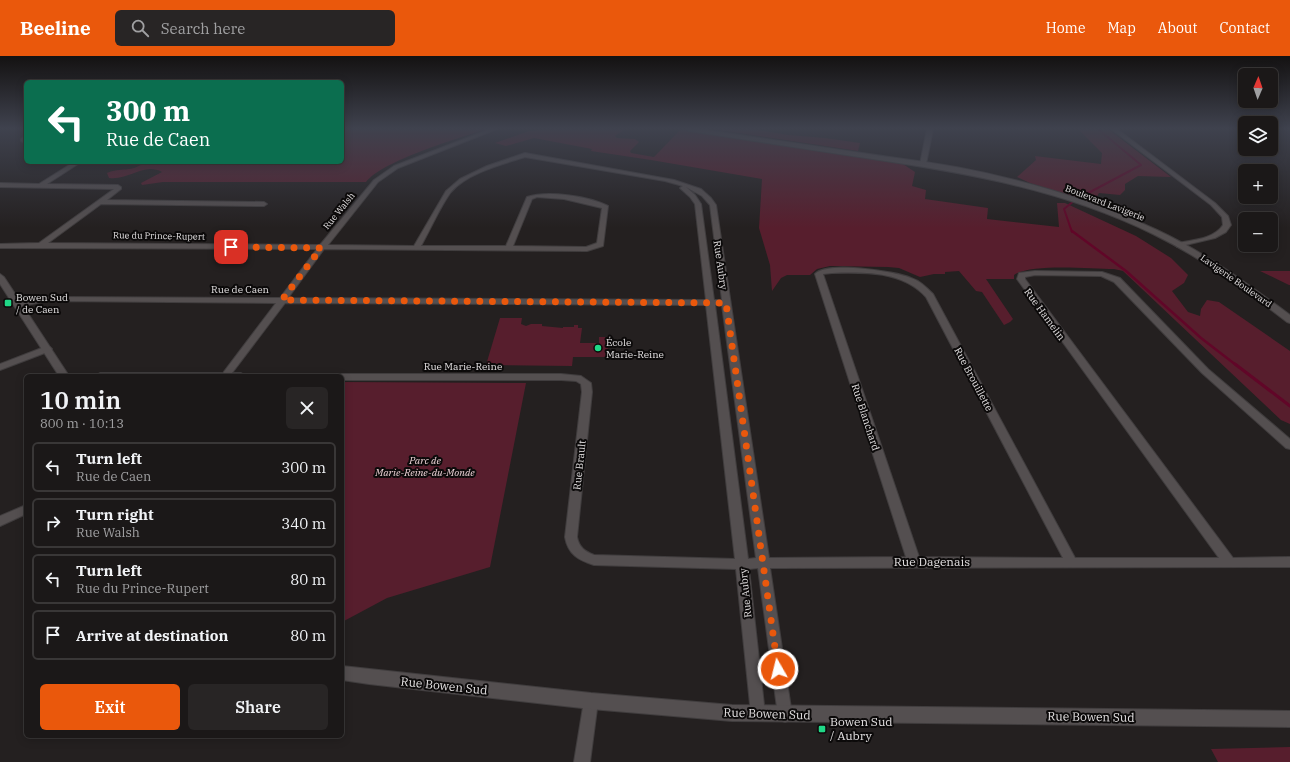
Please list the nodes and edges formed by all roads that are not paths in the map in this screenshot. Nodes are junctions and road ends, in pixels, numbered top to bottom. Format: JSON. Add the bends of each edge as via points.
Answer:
{"nodes":[{"id":1,"x":407,"y":162,"type":"edge"},
{"id":2,"x":503,"y":162,"type":"edge"},
{"id":3,"x":570,"y":162,"type":"edge"},
{"id":4,"x":909,"y":162,"type":"edge"},
{"id":5,"x":1157,"y":162,"type":"edge"},
{"id":6,"x":75,"y":164,"type":"edge"},
{"id":7,"x":923,"y":164,"type":"joint"},
{"id":8,"x":665,"y":179,"type":"junction"},
{"id":9,"x":0,"y":185,"type":"edge"},
{"id":10,"x":41,"y":185,"type":"junction"},
{"id":11,"x":100,"y":202,"type":"junction"},
{"id":12,"x":264,"y":204,"type":"dead end"},
{"id":13,"x":41,"y":245,"type":"junction"},
{"id":14,"x":1180,"y":245,"type":"junction"},
{"id":15,"x":0,"y":246,"type":"edge"},
{"id":16,"x":321,"y":248,"type":"junction"},
{"id":17,"x":416,"y":248,"type":"junction"},
{"id":18,"x":509,"y":248,"type":"junction"},
{"id":19,"x":821,"y":272,"type":"joint"},
{"id":20,"x":0,"y":277,"type":"edge"},
{"id":21,"x":282,"y":300,"type":"junction"},
{"id":22,"x":710,"y":303,"type":"junction"},
{"id":23,"x":726,"y":303,"type":"junction"},
{"id":24,"x":18,"y":306,"type":"junction"},
{"id":25,"x":1290,"y":320,"type":"edge"},
{"id":26,"x":47,"y":349,"type":"junction"},
{"id":27,"x":0,"y":366,"type":"edge"},
{"id":28,"x":63,"y":374,"type":"edge"},
{"id":29,"x":227,"y":374,"type":"edge"},
{"id":30,"x":344,"y":377,"type":"edge"},
{"id":31,"x":583,"y":380,"type":"joint"},
{"id":32,"x":1290,"y":446,"type":"edge"},
{"id":33,"x":24,"y":511,"type":"edge"},
{"id":34,"x":0,"y":521,"type":"edge"},
{"id":35,"x":576,"y":551,"type":"joint"},
{"id":36,"x":914,"y":562,"type":"junction"},
{"id":37,"x":1290,"y":562,"type":"edge"},
{"id":38,"x":763,"y":563,"type":"junction"},
{"id":39,"x":1072,"y":563,"type":"junction"},
{"id":40,"x":1230,"y":563,"type":"junction"},
{"id":41,"x":742,"y":564,"type":"junction"},
{"id":42,"x":344,"y":673,"type":"edge"},
{"id":43,"x":591,"y":701,"type":"junction"},
{"id":44,"x":758,"y":714,"type":"junction"},
{"id":45,"x":785,"y":715,"type":"junction"},
{"id":46,"x":1290,"y":719,"type":"edge"},
{"id":47,"x":582,"y":762,"type":"edge"}],
"edges":[{"from":1,"to":16,"type":"street","name":"Rue Walsh","via":[[385,173],[373,184]]},
{"from":2,"to":17,"type":"street","name":"Rue Aubry","via":[[489,167],[449,191]]},
{"from":3,"to":8,"type":"street","name":"Rue Aubry"},
{"from":4,"to":7,"type":"street","name":"Boulevard Lavigerie"},
{"from":5,"to":14,"type":"street","via":[[1226,216],[1227,225],[1222,232]]},
{"from":6,"to":10,"type":"street"},
{"from":7,"to":14,"type":"street","name":"Boulevard Lavigerie","via":[[995,177],[1060,195],[1104,211]]},
{"from":8,"to":22,"type":"street","name":"Rue Aubry","via":[[685,188],[698,204]]},
{"from":8,"to":23,"type":"street","name":"Rue Aubry","via":[[703,192],[713,206]]},
{"from":9,"to":10,"type":"street"},
{"from":10,"to":11,"type":"street","via":[[119,188]]},
{"from":11,"to":12,"type":"street"},
{"from":11,"to":13,"type":"street"},
{"from":13,"to":15,"type":"street","name":"Rue du Prince-Rupert"},
{"from":13,"to":16,"type":"street","name":"Rue du Prince-Rupert"},
{"from":14,"to":25,"type":"street","name":"Lavigerie Boulevard","via":[[1232,276]]},
{"from":16,"to":17,"type":"street","name":"Rue du Prince-Rupert"},
{"from":16,"to":21,"type":"street","name":"Rue Walsh"},
{"from":17,"to":18,"type":"street","name":"Rue du Prince-Rupert"},
{"from":18,"to":18,"type":"street","name":"Rue du Prince-Rupert","via":[[594,248],[600,244],[606,207],[546,194],[528,198]]},
{"from":19,"to":36,"type":"street","name":"Rue Blanchard","via":[[819,274]]},
{"from":19,"to":39,"type":"street","name":"Rue Brouillette","via":[[872,271],[890,274],[918,284],[930,296]]},
{"from":20,"to":24,"type":"street"},
{"from":21,"to":22,"type":"street","name":"Rue de Caen"},
{"from":21,"to":24,"type":"street","name":"Rue de Caen","via":[[55,299]]},
{"from":21,"to":29,"type":"street","name":"Rue Walsh"},
{"from":22,"to":23,"type":"street","name":"Rue de Caen"},
{"from":22,"to":41,"type":"street","name":"Rue Aubry"},
{"from":23,"to":38,"type":"street","name":"Rue Aubry"},
{"from":24,"to":26,"type":"street"},
{"from":26,"to":27,"type":"street"},
{"from":26,"to":28,"type":"street"},
{"from":30,"to":31,"type":"street","name":"Rue Marie-Reine","via":[[561,377]]},
{"from":31,"to":35,"type":"street","name":"Rue Brault","via":[[587,392],[572,537]]},
{"from":32,"to":40,"type":"street","name":"Rue Hamelin","via":[[1205,371],[1117,280],[1102,274],[1022,275],[1023,283]]},
{"from":33,"to":34,"type":"street"},
{"from":35,"to":41,"type":"street","name":"Rue Dagenais","via":[[583,557],[594,560]]},
{"from":36,"to":38,"type":"street","name":"Rue Dagenais"},
{"from":36,"to":39,"type":"street","name":"Rue Dagenais"},
{"from":37,"to":40,"type":"street","name":"Rue Dagenais"},
{"from":38,"to":41,"type":"street","name":"Rue Dagenais"},
{"from":38,"to":45,"type":"street","name":"Rue Aubry"},
{"from":39,"to":40,"type":"street","name":"Rue Dagenais"},
{"from":41,"to":44,"type":"street","name":"Rue Aubry"},
{"from":42,"to":43,"type":"street","name":"Rue Bowen Sud"},
{"from":43,"to":44,"type":"street","name":"Rue Bowen Sud"},
{"from":43,"to":47,"type":"street"},
{"from":44,"to":45,"type":"street","name":"Rue Bowen Sud"},
{"from":45,"to":46,"type":"street","name":"Rue Bowen Sud"}]}
